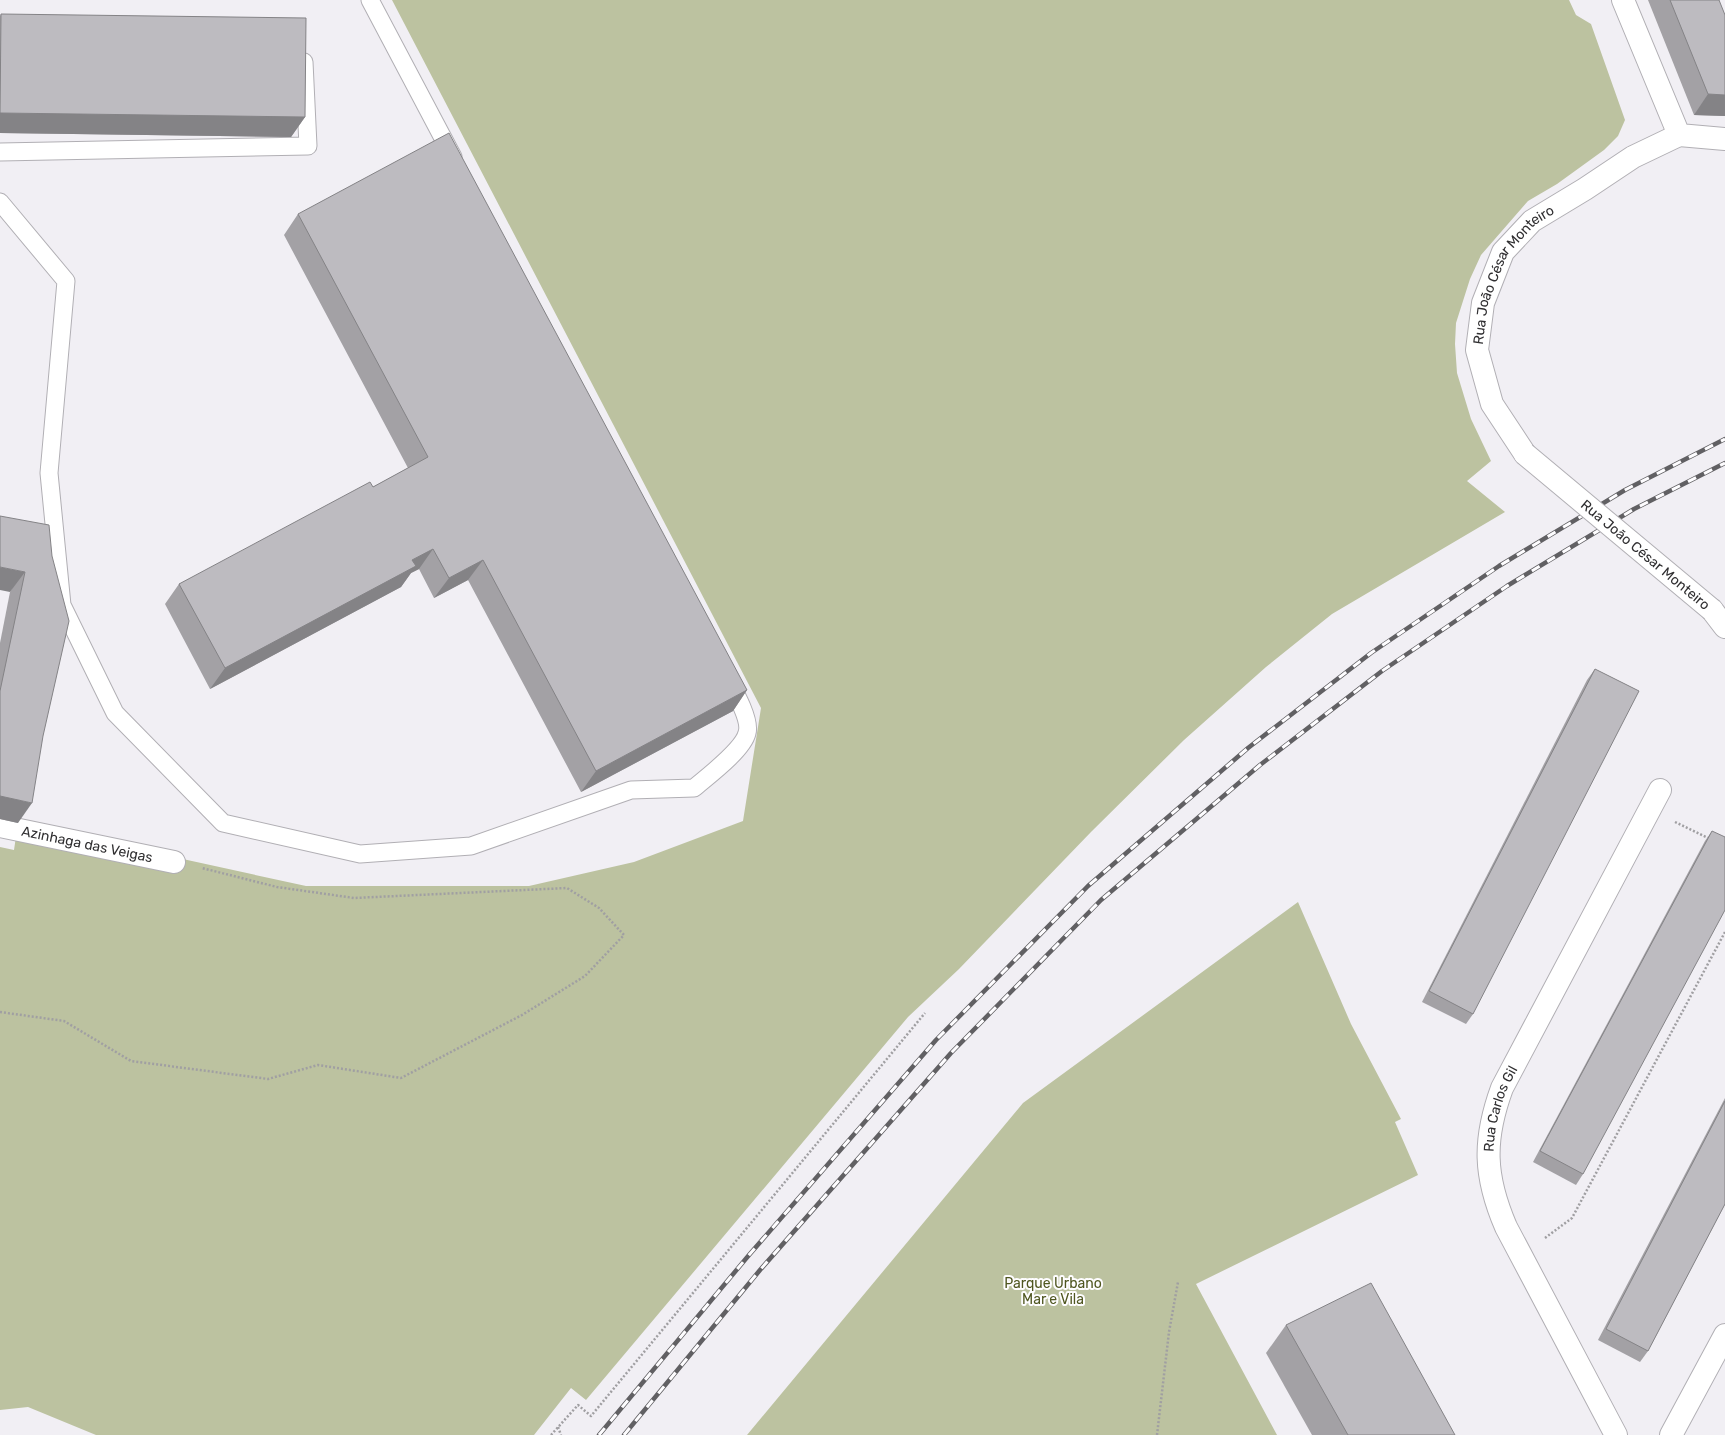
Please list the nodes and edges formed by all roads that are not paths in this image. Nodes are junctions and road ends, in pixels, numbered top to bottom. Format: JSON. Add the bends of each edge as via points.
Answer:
{"nodes":[{"id":1,"x":370,"y":0,"type":"edge"},
{"id":2,"x":1623,"y":0,"type":"edge"},
{"id":3,"x":304,"y":46,"type":"edge"},
{"id":4,"x":1679,"y":135,"type":"junction"},
{"id":5,"x":1725,"y":140,"type":"edge"},
{"id":6,"x":0,"y":152,"type":"edge"},
{"id":7,"x":459,"y":170,"type":"edge"},
{"id":8,"x":0,"y":202,"type":"edge"},
{"id":9,"x":1719,"y":618,"type":"edge"},
{"id":10,"x":720,"y":664,"type":"edge"},
{"id":11,"x":1660,"y":790,"type":"dead end"},
{"id":12,"x":0,"y":826,"type":"edge"},
{"id":13,"x":174,"y":862,"type":"road end"},
{"id":14,"x":1725,"y":1335,"type":"edge"},
{"id":15,"x":1616,"y":1435,"type":"edge"},
{"id":16,"x":1671,"y":1435,"type":"edge"}],
"edges":[{"from":1,"to":7,"type":"lane"},
{"from":2,"to":4,"type":"street"},
{"from":3,"to":6,"type":"lane","via":[[308,146]]},
{"from":4,"to":5,"type":"street"},
{"from":4,"to":9,"type":"street","name":"Rua João César Monteiro","bridge":true,"via":[[1633,157],[1532,221],[1503,252],[1483,303],[1477,350],[1492,404],[1525,454]]},
{"from":8,"to":10,"type":"lane","via":[[66,281],[49,473],[62,605],[115,713],[222,823],[360,854],[471,846],[631,790],[694,788],[741,746],[748,732],[742,707]]},
{"from":11,"to":15,"type":"street","name":"Rua Carlos Gil","via":[[1502,1088],[1489,1134],[1488,1158],[1497,1205]]},
{"from":12,"to":13,"type":"street","name":"Azinhaga das Veigas"},
{"from":14,"to":16,"type":"street"}]}
